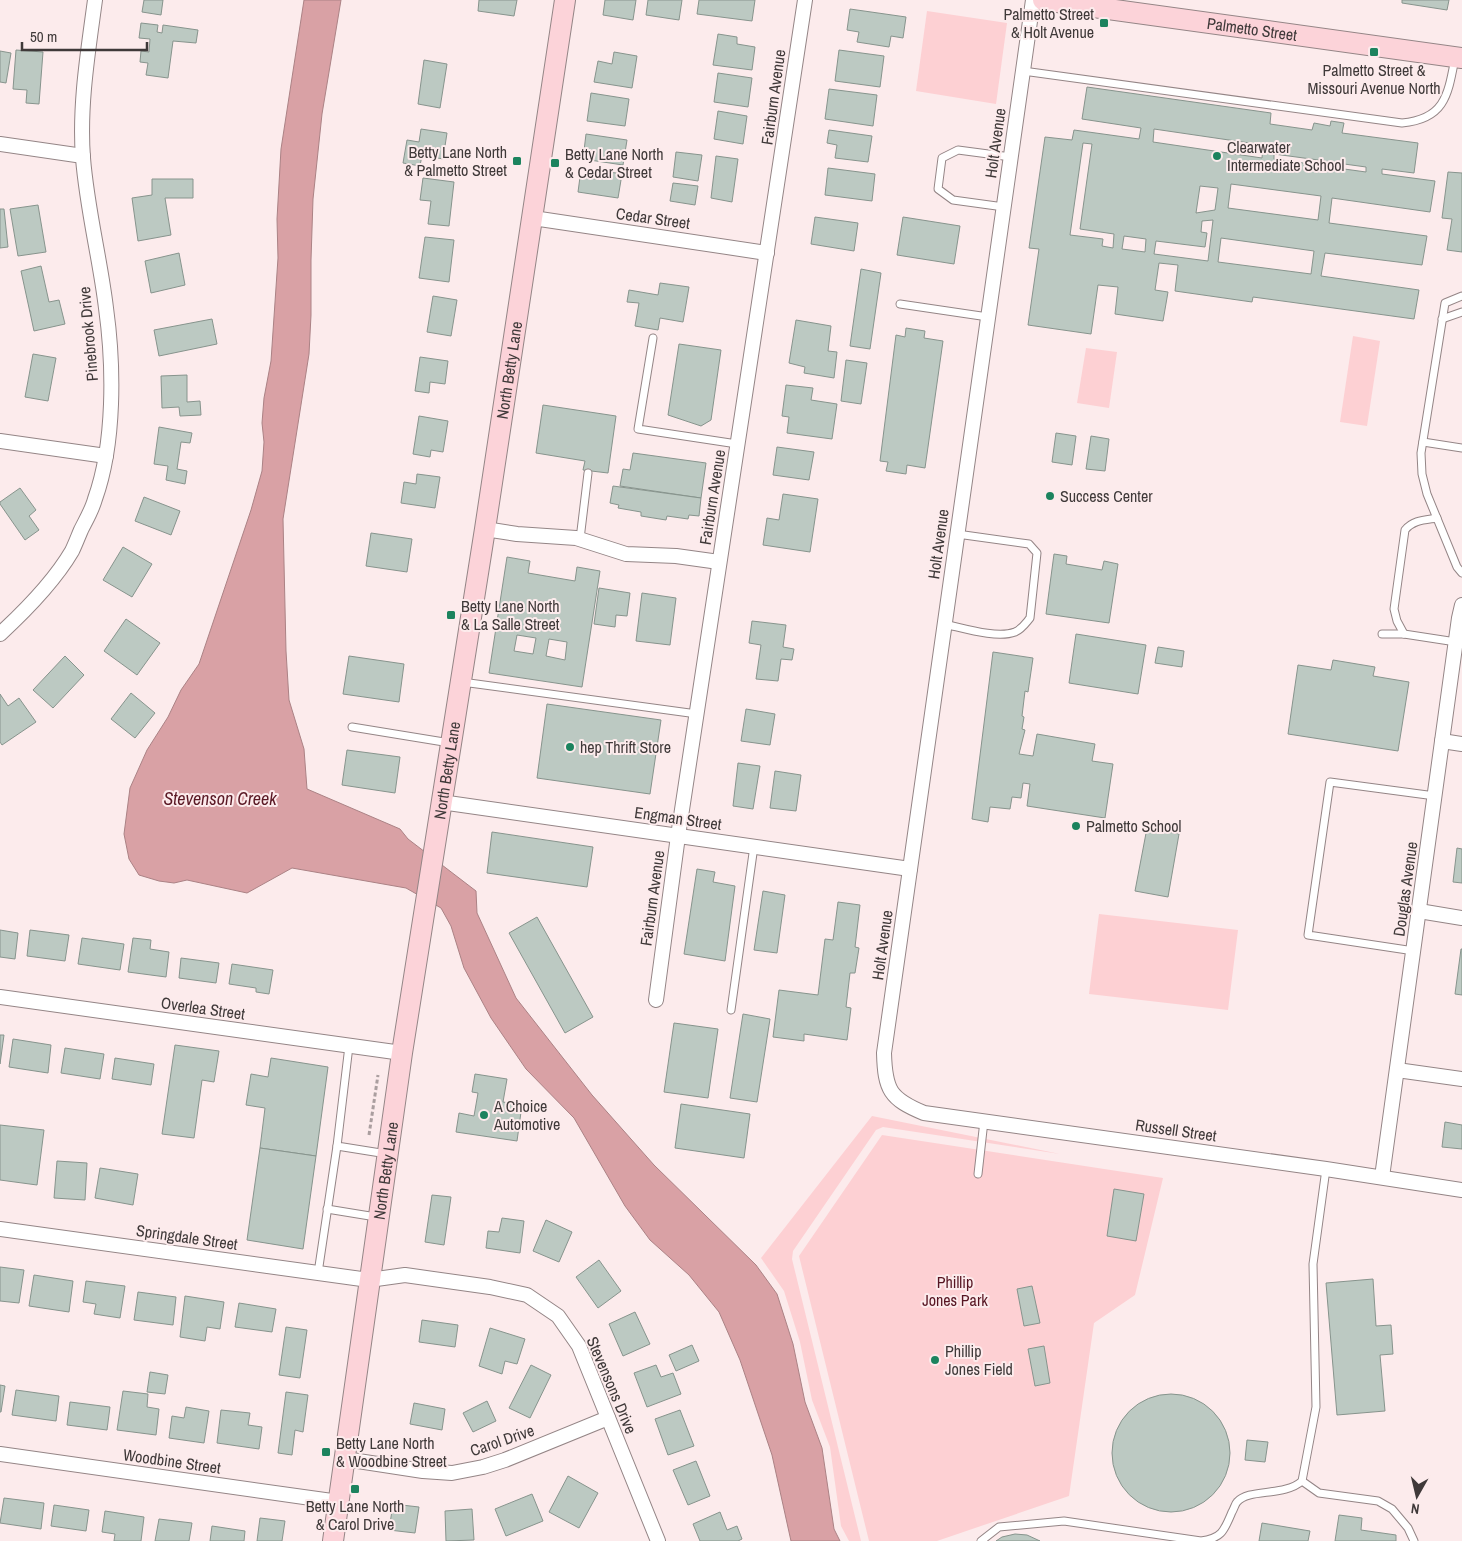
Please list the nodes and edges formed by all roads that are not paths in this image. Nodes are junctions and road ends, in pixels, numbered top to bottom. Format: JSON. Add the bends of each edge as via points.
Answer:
{"nodes":[{"id":1,"x":95,"y":0,"type":"edge"},
{"id":2,"x":565,"y":0,"type":"edge"},
{"id":3,"x":805,"y":0,"type":"edge"},
{"id":4,"x":1033,"y":0,"type":"edge"},
{"id":5,"x":1043,"y":0,"type":"edge"},
{"id":6,"x":1129,"y":0,"type":"edge"},
{"id":7,"x":1460,"y":54,"type":"edge"},
{"id":8,"x":1024,"y":71,"type":"junction"},
{"id":9,"x":0,"y":144,"type":"edge"},
{"id":10,"x":83,"y":156,"type":"junction"},
{"id":11,"x":1011,"y":157,"type":"junction"},
{"id":12,"x":1004,"y":207,"type":"junction"},
{"id":13,"x":533,"y":218,"type":"junction"},
{"id":14,"x":767,"y":253,"type":"junction"},
{"id":15,"x":1462,"y":296,"type":"edge"},
{"id":16,"x":900,"y":304,"type":"dead end"},
{"id":17,"x":1462,"y":312,"type":"edge"},
{"id":18,"x":988,"y":317,"type":"junction"},
{"id":19,"x":1442,"y":319,"type":"junction"},
{"id":20,"x":653,"y":338,"type":"dead end"},
{"id":21,"x":0,"y":441,"type":"edge"},
{"id":22,"x":1423,"y":442,"type":"junction"},
{"id":23,"x":737,"y":444,"type":"junction"},
{"id":24,"x":1462,"y":448,"type":"edge"},
{"id":25,"x":106,"y":456,"type":"junction"},
{"id":26,"x":588,"y":474,"type":"dead end"},
{"id":27,"x":1437,"y":518,"type":"junction"},
{"id":28,"x":486,"y":529,"type":"junction"},
{"id":29,"x":957,"y":534,"type":"junction"},
{"id":30,"x":580,"y":539,"type":"junction"},
{"id":31,"x":719,"y":562,"type":"junction"},
{"id":32,"x":1462,"y":573,"type":"edge"},
{"id":33,"x":1462,"y":605,"type":"edge"},
{"id":34,"x":944,"y":624,"type":"junction"},
{"id":35,"x":0,"y":634,"type":"edge"},
{"id":36,"x":1382,"y":634,"type":"dead end"},
{"id":37,"x":1404,"y":634,"type":"junction"},
{"id":38,"x":1456,"y":642,"type":"junction"},
{"id":39,"x":460,"y":682,"type":"junction"},
{"id":40,"x":696,"y":714,"type":"junction"},
{"id":41,"x":352,"y":727,"type":"dead end"},
{"id":42,"x":1442,"y":741,"type":"junction"},
{"id":43,"x":450,"y":743,"type":"junction"},
{"id":44,"x":1462,"y":744,"type":"edge"},
{"id":45,"x":1435,"y":796,"type":"junction"},
{"id":46,"x":441,"y":802,"type":"junction"},
{"id":47,"x":678,"y":836,"type":"junction"},
{"id":48,"x":754,"y":846,"type":"junction"},
{"id":49,"x":910,"y":869,"type":"junction"},
{"id":50,"x":1419,"y":912,"type":"junction"},
{"id":51,"x":1462,"y":918,"type":"edge"},
{"id":52,"x":1414,"y":951,"type":"junction"},
{"id":53,"x":0,"y":997,"type":"edge"},
{"id":54,"x":656,"y":1000,"type":"dead end"},
{"id":55,"x":731,"y":1010,"type":"dead end"},
{"id":56,"x":349,"y":1046,"type":"junction"},
{"id":57,"x":402,"y":1053,"type":"junction"},
{"id":58,"x":1397,"y":1070,"type":"junction"},
{"id":59,"x":1462,"y":1079,"type":"edge"},
{"id":60,"x":891,"y":1092,"type":"joint"},
{"id":61,"x":984,"y":1121,"type":"junction"},
{"id":62,"x":337,"y":1146,"type":"junction"},
{"id":63,"x":387,"y":1154,"type":"junction"},
{"id":64,"x":1326,"y":1169,"type":"junction"},
{"id":65,"x":978,"y":1174,"type":"dead end"},
{"id":66,"x":1382,"y":1178,"type":"junction"},
{"id":67,"x":1462,"y":1190,"type":"edge"},
{"id":68,"x":327,"y":1209,"type":"junction"},
{"id":69,"x":378,"y":1218,"type":"junction"},
{"id":70,"x":0,"y":1229,"type":"edge"},
{"id":71,"x":318,"y":1273,"type":"junction"},
{"id":72,"x":369,"y":1280,"type":"junction"},
{"id":73,"x":608,"y":1418,"type":"junction"},
{"id":74,"x":0,"y":1454,"type":"edge"},
{"id":75,"x":345,"y":1459,"type":"junction"},
{"id":76,"x":1302,"y":1481,"type":"junction"},
{"id":77,"x":339,"y":1502,"type":"junction"},
{"id":78,"x":333,"y":1541,"type":"edge"},
{"id":79,"x":658,"y":1541,"type":"edge"},
{"id":80,"x":981,"y":1541,"type":"edge"},
{"id":81,"x":1414,"y":1541,"type":"edge"}],
"edges":[{"from":1,"to":10,"type":"street","name":"Pinebrook Drive","via":[[86,64]]},
{"from":2,"to":13,"type":"street","name":"North Betty Lane"},
{"from":3,"to":14,"type":"street","name":"Fairburn Avenue"},
{"from":4,"to":8,"type":"street","name":"Holt Avenue"},
{"from":5,"to":7,"type":"street","name":"Palmetto Street"},
{"from":6,"to":7,"type":"street","name":"Palmetto Street"},
{"from":7,"to":8,"type":"lane","via":[[1448,94],[1438,109],[1423,120],[1402,123]]},
{"from":8,"to":11,"type":"street","name":"Holt Avenue"},
{"from":9,"to":10,"type":"street"},
{"from":10,"to":25,"type":"street","name":"Pinebrook Drive","via":[[111,350]]},
{"from":11,"to":12,"type":"street","name":"Holt Avenue"},
{"from":11,"to":12,"type":"lane","via":[[958,150],[942,158],[938,189],[953,200]]},
{"from":12,"to":18,"type":"street","name":"Holt Avenue"},
{"from":13,"to":14,"type":"street","name":"Cedar Street"},
{"from":13,"to":28,"type":"street","name":"North Betty Lane"},
{"from":14,"to":23,"type":"street","name":"Fairburn Avenue"},
{"from":15,"to":19,"type":"lane","via":[[1444,304]]},
{"from":16,"to":18,"type":"lane"},
{"from":17,"to":19,"type":"lane"},
{"from":18,"to":29,"type":"street","name":"Holt Avenue"},
{"from":19,"to":22,"type":"lane"},
{"from":20,"to":23,"type":"lane","via":[[638,429]]},
{"from":21,"to":25,"type":"street"},
{"from":22,"to":24,"type":"lane"},
{"from":22,"to":27,"type":"lane","via":[[1422,474]]},
{"from":23,"to":31,"type":"street","name":"Fairburn Avenue"},
{"from":25,"to":35,"type":"street","name":"Pinebrook Drive","via":[[95,499],[72,551],[43,590]]},
{"from":26,"to":30,"type":"lane"},
{"from":27,"to":32,"type":"lane"},
{"from":27,"to":37,"type":"lane","via":[[1409,524],[1405,530],[1394,609]]},
{"from":28,"to":30,"type":"street"},
{"from":28,"to":39,"type":"street","name":"North Betty Lane"},
{"from":29,"to":34,"type":"street","name":"Holt Avenue"},
{"from":29,"to":34,"type":"lane","via":[[1029,544],[1037,552],[1030,618],[1014,632],[1003,634]]},
{"from":30,"to":31,"type":"street","via":[[626,554]]},
{"from":31,"to":40,"type":"street","name":"Fairburn Avenue"},
{"from":33,"to":38,"type":"street","name":"Douglas Avenue"},
{"from":34,"to":49,"type":"street","name":"Holt Avenue"},
{"from":36,"to":37,"type":"lane"},
{"from":37,"to":38,"type":"lane"},
{"from":38,"to":42,"type":"street","name":"Douglas Avenue"},
{"from":39,"to":40,"type":"lane"},
{"from":39,"to":43,"type":"street","name":"North Betty Lane"},
{"from":40,"to":47,"type":"street","name":"Fairburn Avenue"},
{"from":41,"to":43,"type":"lane"},
{"from":42,"to":44,"type":"street"},
{"from":42,"to":45,"type":"street","name":"Douglas Avenue"},
{"from":43,"to":46,"type":"street","name":"North Betty Lane"},
{"from":45,"to":50,"type":"street","name":"Douglas Avenue"},
{"from":45,"to":52,"type":"lane","via":[[1330,782],[1308,935]]},
{"from":46,"to":47,"type":"street","name":"Engman Street"},
{"from":46,"to":57,"type":"street","name":"North Betty Lane"},
{"from":47,"to":48,"type":"street","name":"Engman Street"},
{"from":47,"to":54,"type":"street","name":"Fairburn Avenue"},
{"from":48,"to":49,"type":"street","name":"Engman Street"},
{"from":48,"to":55,"type":"lane"},
{"from":49,"to":60,"type":"street","name":"Holt Avenue","via":[[884,1053],[885,1075]]},
{"from":50,"to":51,"type":"street"},
{"from":50,"to":52,"type":"street","name":"Douglas Avenue"},
{"from":52,"to":58,"type":"street","name":"Douglas Avenue"},
{"from":53,"to":56,"type":"street","name":"Overlea Street"},
{"from":56,"to":57,"type":"street","name":"Overlea Street"},
{"from":56,"to":62,"type":"lane"},
{"from":57,"to":63,"type":"street","name":"North Betty Lane"},
{"from":58,"to":59,"type":"street"},
{"from":58,"to":66,"type":"street","name":"Douglas Avenue"},
{"from":60,"to":61,"type":"street","name":"Russell Street","via":[[905,1105],[924,1113]]},
{"from":61,"to":64,"type":"street","name":"Russell Street"},
{"from":61,"to":65,"type":"lane"},
{"from":62,"to":63,"type":"lane"},
{"from":62,"to":68,"type":"lane"},
{"from":63,"to":69,"type":"street","name":"North Betty Lane"},
{"from":64,"to":66,"type":"street","name":"Russell Street"},
{"from":64,"to":76,"type":"lane","via":[[1313,1264],[1316,1407]]},
{"from":66,"to":67,"type":"street","name":"Russell Street"},
{"from":68,"to":69,"type":"lane"},
{"from":68,"to":71,"type":"lane"},
{"from":69,"to":72,"type":"street","name":"North Betty Lane"},
{"from":70,"to":71,"type":"street","name":"Springdale Street"},
{"from":71,"to":72,"type":"street","name":"Springdale Street"},
{"from":72,"to":73,"type":"street","name":"Stevensons Drive","via":[[405,1275],[527,1294],[558,1316],[578,1346]]},
{"from":72,"to":75,"type":"street","name":"North Betty Lane"},
{"from":73,"to":75,"type":"street","name":"Carol Drive","via":[[505,1460],[452,1473]]},
{"from":73,"to":79,"type":"street","name":"Stevensons Drive"},
{"from":74,"to":77,"type":"street","name":"Woodbine Street"},
{"from":75,"to":77,"type":"street","name":"North Betty Lane"},
{"from":76,"to":80,"type":"lane","via":[[1280,1492],[1249,1495],[1237,1501],[1224,1530],[1214,1539],[1200,1541],[1064,1521],[999,1528]]},
{"from":76,"to":81,"type":"lane","via":[[1319,1493],[1378,1502],[1392,1509]]},
{"from":77,"to":78,"type":"street","name":"North Betty Lane"}]}
